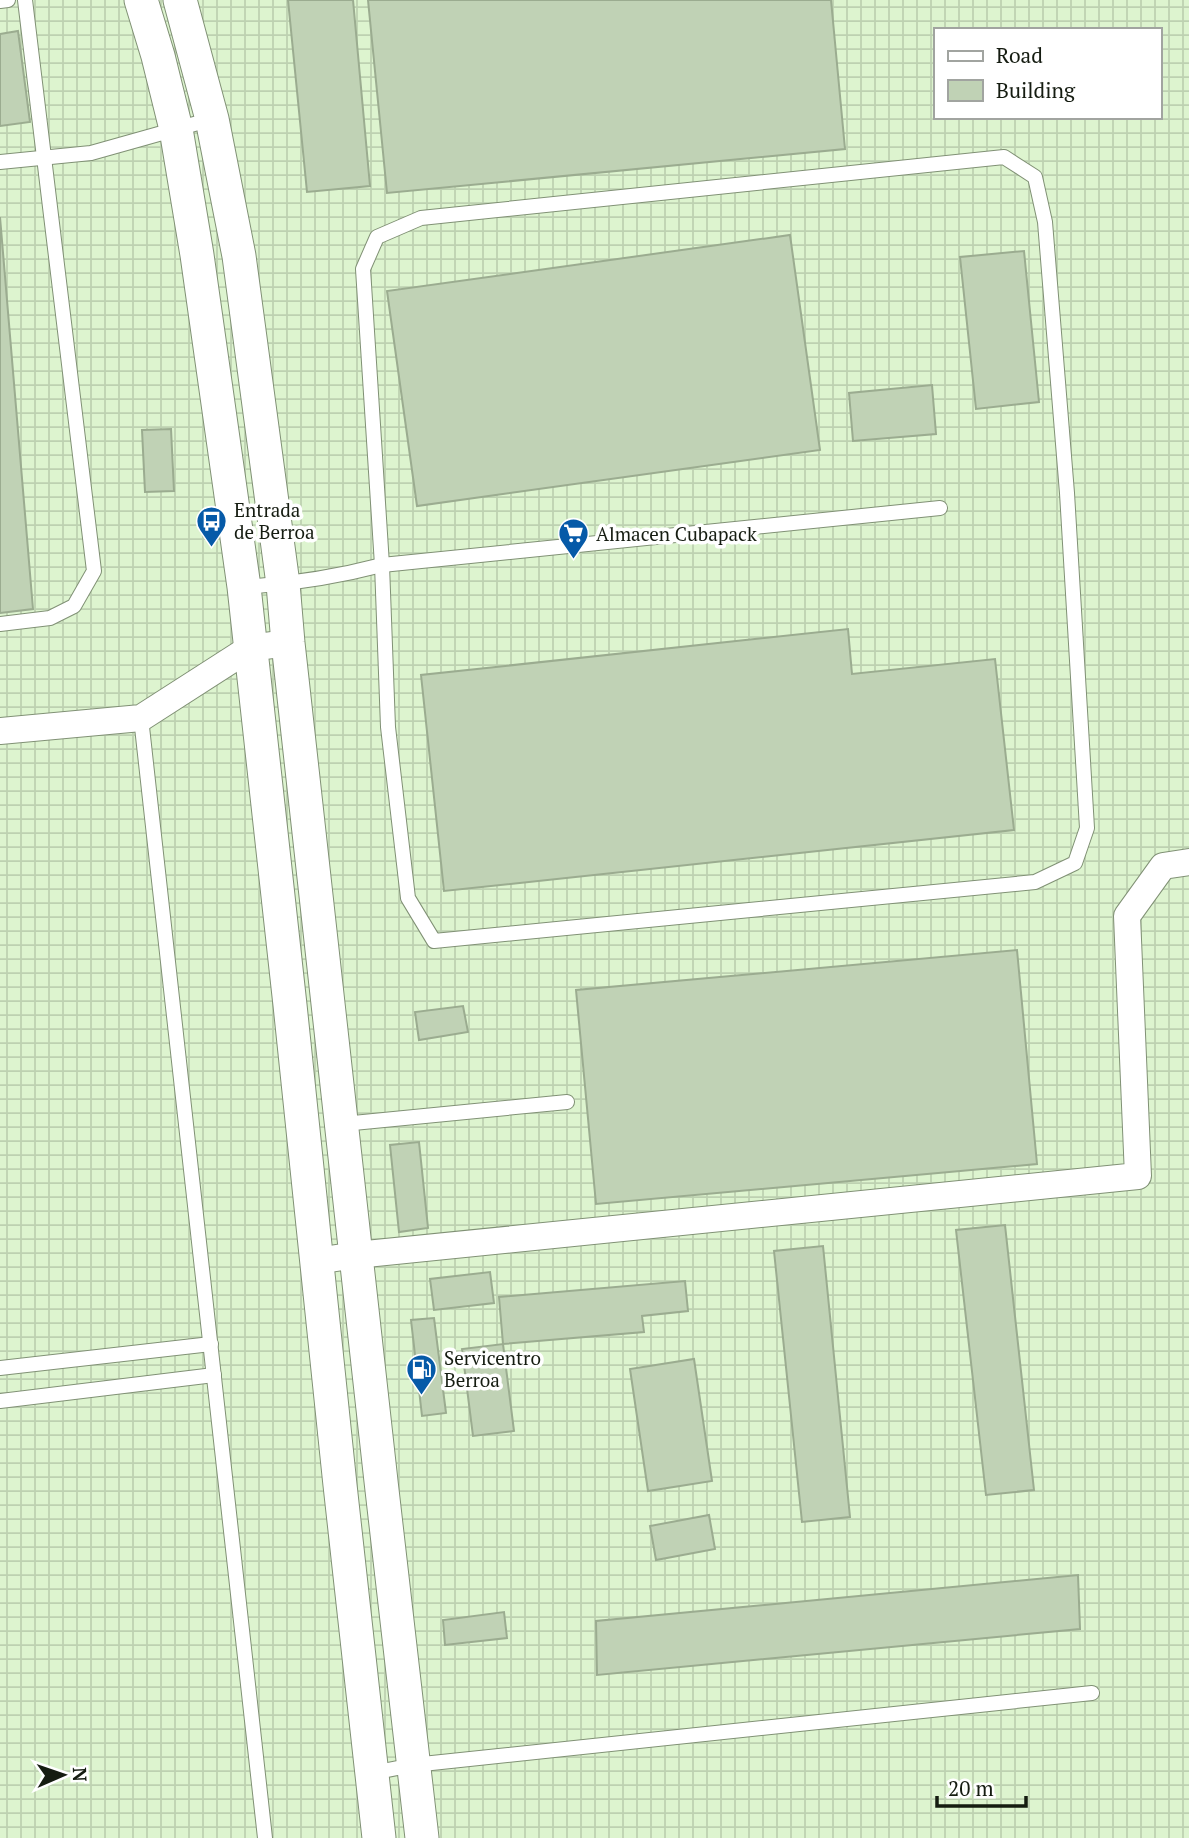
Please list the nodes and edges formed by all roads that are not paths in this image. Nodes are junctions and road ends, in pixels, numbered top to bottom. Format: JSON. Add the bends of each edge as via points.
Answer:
{"nodes":[{"id":1,"x":8,"y":0,"type":"edge"},
{"id":2,"x":25,"y":0,"type":"edge"},
{"id":3,"x":141,"y":0,"type":"edge"},
{"id":4,"x":180,"y":0,"type":"edge"},
{"id":5,"x":0,"y":1,"type":"edge"},
{"id":6,"x":212,"y":119,"type":"junction"},
{"id":7,"x":176,"y":129,"type":"junction"},
{"id":8,"x":44,"y":158,"type":"junction"},
{"id":9,"x":0,"y":162,"type":"edge"},
{"id":10,"x":940,"y":508,"type":"dead end"},
{"id":11,"x":382,"y":565,"type":"junction"},
{"id":12,"x":283,"y":584,"type":"junction"},
{"id":13,"x":244,"y":587,"type":"junction"},
{"id":14,"x":0,"y":624,"type":"edge"},
{"id":15,"x":288,"y":643,"type":"junction"},
{"id":16,"x":250,"y":648,"type":"junction"},
{"id":17,"x":141,"y":718,"type":"junction"},
{"id":18,"x":0,"y":731,"type":"edge"},
{"id":19,"x":1189,"y":862,"type":"edge"},
{"id":20,"x":567,"y":1102,"type":"dead end"},
{"id":21,"x":342,"y":1124,"type":"junction"},
{"id":22,"x":356,"y":1255,"type":"junction"},
{"id":23,"x":316,"y":1261,"type":"junction"},
{"id":24,"x":211,"y":1344,"type":"junction"},
{"id":25,"x":0,"y":1368,"type":"edge"},
{"id":26,"x":214,"y":1375,"type":"junction"},
{"id":27,"x":0,"y":1401,"type":"edge"},
{"id":28,"x":380,"y":1472,"type":"junction"},
{"id":29,"x":339,"y":1476,"type":"junction"},
{"id":30,"x":1092,"y":1693,"type":"dead end"},
{"id":31,"x":413,"y":1765,"type":"junction"},
{"id":32,"x":372,"y":1773,"type":"junction"},
{"id":33,"x":265,"y":1838,"type":"edge"},
{"id":34,"x":379,"y":1838,"type":"edge"},
{"id":35,"x":422,"y":1838,"type":"edge"}],
"edges":[{"from":1,"to":5,"type":"lane"},
{"from":2,"to":8,"type":"lane"},
{"from":3,"to":7,"type":"street"},
{"from":4,"to":6,"type":"street"},
{"from":6,"to":7,"type":"lane"},
{"from":6,"to":12,"type":"street","via":[[239,256]]},
{"from":7,"to":8,"type":"lane","via":[[91,153]]},
{"from":7,"to":13,"type":"street"},
{"from":8,"to":9,"type":"lane"},
{"from":8,"to":14,"type":"lane","via":[[94,571],[74,607],[50,618]]},
{"from":10,"to":11,"type":"lane"},
{"from":11,"to":11,"type":"lane","via":[[363,269],[377,237],[421,218],[1004,157],[1035,177],[1045,222],[1066,480],[1087,828],[1075,863],[1035,882],[434,942],[408,898],[388,727]]},
{"from":11,"to":12,"type":"lane"},
{"from":12,"to":13,"type":"lane"},
{"from":12,"to":15,"type":"street"},
{"from":13,"to":16,"type":"street"},
{"from":15,"to":16,"type":"street"},
{"from":15,"to":21,"type":"street"},
{"from":16,"to":17,"type":"street"},
{"from":16,"to":23,"type":"street"},
{"from":17,"to":18,"type":"street"},
{"from":17,"to":24,"type":"lane"},
{"from":19,"to":22,"type":"street","via":[[1163,866],[1127,916],[1138,1176]]},
{"from":20,"to":21,"type":"lane"},
{"from":21,"to":22,"type":"street"},
{"from":22,"to":23,"type":"street"},
{"from":22,"to":28,"type":"street"},
{"from":23,"to":29,"type":"street"},
{"from":24,"to":25,"type":"lane"},
{"from":24,"to":26,"type":"lane"},
{"from":26,"to":27,"type":"lane"},
{"from":26,"to":33,"type":"lane"},
{"from":28,"to":29,"type":"street"},
{"from":28,"to":31,"type":"street"},
{"from":29,"to":32,"type":"street"},
{"from":30,"to":31,"type":"lane"},
{"from":31,"to":32,"type":"lane"},
{"from":31,"to":35,"type":"street"},
{"from":32,"to":34,"type":"street"}]}
